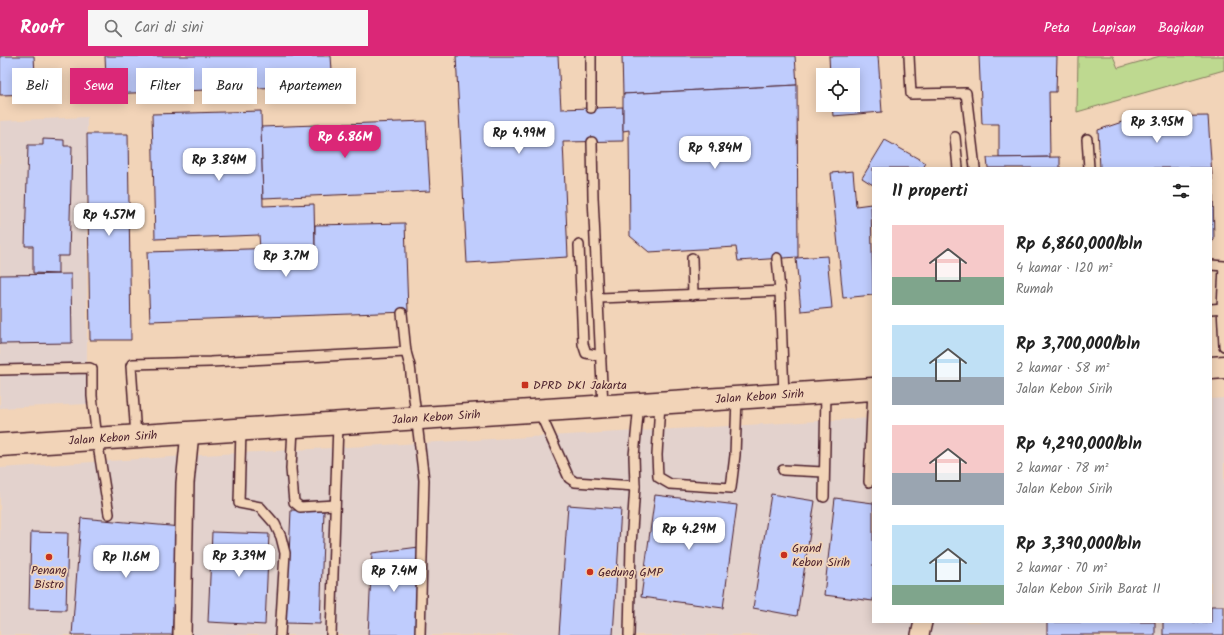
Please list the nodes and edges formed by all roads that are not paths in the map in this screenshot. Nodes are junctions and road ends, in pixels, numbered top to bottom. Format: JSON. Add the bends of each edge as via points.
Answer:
{"nodes":[{"id":1,"x":591,"y":56,"type":"edge"},
{"id":2,"x":909,"y":56,"type":"edge"},
{"id":3,"x":591,"y":108,"type":"dead end"},
{"id":4,"x":955,"y":137,"type":"dead end"},
{"id":5,"x":1087,"y":139,"type":"dead end"},
{"id":6,"x":592,"y":142,"type":"dead end"},
{"id":7,"x":958,"y":167,"type":"edge"},
{"id":8,"x":975,"y":167,"type":"edge"},
{"id":9,"x":1089,"y":167,"type":"edge"},
{"id":10,"x":579,"y":245,"type":"dead end"},
{"id":11,"x":692,"y":258,"type":"dead end"},
{"id":12,"x":777,"y":258,"type":"dead end"},
{"id":13,"x":1212,"y":265,"type":"edge"},
{"id":14,"x":780,"y":291,"type":"junction"},
{"id":15,"x":693,"y":295,"type":"junction"},
{"id":16,"x":599,"y":298,"type":"junction"},
{"id":17,"x":1223,"y":308,"type":"edge"},
{"id":18,"x":1212,"y":309,"type":"edge"},
{"id":19,"x":402,"y":313,"type":"dead end"},
{"id":20,"x":1224,"y":346,"type":"edge"},
{"id":21,"x":406,"y":352,"type":"junction"},
{"id":22,"x":601,"y":356,"type":"junction"},
{"id":23,"x":1224,"y":367,"type":"edge"},
{"id":24,"x":1212,"y":368,"type":"edge"},
{"id":25,"x":0,"y":370,"type":"edge"},
{"id":26,"x":872,"y":389,"type":"edge"},
{"id":27,"x":826,"y":392,"type":"junction"},
{"id":28,"x":784,"y":395,"type":"junction"},
{"id":29,"x":737,"y":398,"type":"junction"},
{"id":30,"x":650,"y":404,"type":"junction"},
{"id":31,"x":603,"y":407,"type":"junction"},
{"id":32,"x":538,"y":411,"type":"junction"},
{"id":33,"x":872,"y":412,"type":"edge"},
{"id":34,"x":417,"y":419,"type":"junction"},
{"id":35,"x":338,"y":424,"type":"junction"},
{"id":36,"x":293,"y":426,"type":"junction"},
{"id":37,"x":241,"y":430,"type":"junction"},
{"id":38,"x":190,"y":433,"type":"junction"},
{"id":39,"x":136,"y":436,"type":"junction"},
{"id":40,"x":97,"y":439,"type":"junction"},
{"id":41,"x":0,"y":445,"type":"edge"},
{"id":42,"x":784,"y":470,"type":"dead end"},
{"id":43,"x":824,"y":472,"type":"junction"},
{"id":44,"x":869,"y":482,"type":"dead end"},
{"id":45,"x":635,"y":486,"type":"junction"},
{"id":46,"x":824,"y":498,"type":"dead end"},
{"id":47,"x":335,"y":505,"type":"junction"},
{"id":48,"x":109,"y":514,"type":"dead end"},
{"id":49,"x":923,"y":623,"type":"edge"},
{"id":50,"x":182,"y":635,"type":"edge"},
{"id":51,"x":280,"y":635,"type":"edge"},
{"id":52,"x":331,"y":635,"type":"edge"},
{"id":53,"x":420,"y":635,"type":"edge"},
{"id":54,"x":629,"y":635,"type":"edge"},
{"id":55,"x":920,"y":635,"type":"edge"}],
"edges":[{"from":1,"to":3,"type":"lane"},
{"from":2,"to":8,"type":"lane","via":[[910,94],[966,93]]},
{"from":4,"to":7,"type":"lane"},
{"from":5,"to":9,"type":"lane"},
{"from":6,"to":16,"type":"lane"},
{"from":10,"to":22,"type":"lane","via":[[583,344],[586,353]]},
{"from":11,"to":15,"type":"lane"},
{"from":12,"to":14,"type":"lane"},
{"from":13,"to":17,"type":"lane","via":[[1224,266]]},
{"from":14,"to":15,"type":"lane"},
{"from":14,"to":28,"type":"lane"},
{"from":15,"to":16,"type":"lane"},
{"from":16,"to":22,"type":"lane"},
{"from":17,"to":18,"type":"lane"},
{"from":17,"to":20,"type":"lane"},
{"from":19,"to":21,"type":"lane"},
{"from":21,"to":34,"type":"lane"},
{"from":21,"to":39,"type":"lane","via":[[132,364]]},
{"from":22,"to":31,"type":"lane"},
{"from":23,"to":24,"type":"main road"},
{"from":25,"to":40,"type":"lane","via":[[92,369]]},
{"from":26,"to":27,"type":"main road","name":"Jalan Kebon Sirih"},
{"from":27,"to":28,"type":"main road","name":"Jalan Kebon Sirih"},
{"from":27,"to":43,"type":"lane"},
{"from":28,"to":29,"type":"main road","name":"Jalan Kebon Sirih"},
{"from":29,"to":30,"type":"main road","name":"Jalan Kebon Sirih"},
{"from":29,"to":30,"type":"lane","via":[[731,488],[670,484],[658,477]]},
{"from":30,"to":31,"type":"main road","name":"Jalan Kebon Sirih"},
{"from":30,"to":45,"type":"lane","via":[[634,456]]},
{"from":31,"to":32,"type":"main road","name":"Jalan Kebon Sirih"},
{"from":32,"to":34,"type":"main road","name":"Jalan Kebon Sirih"},
{"from":32,"to":45,"type":"lane","via":[[569,478],[575,482]]},
{"from":33,"to":44,"type":"lane"},
{"from":34,"to":35,"type":"main road","name":"Jalan Kebon Sirih"},
{"from":34,"to":53,"type":"lane","via":[[424,480]]},
{"from":35,"to":36,"type":"main road","name":"Jalan Kebon Sirih"},
{"from":35,"to":47,"type":"lane"},
{"from":36,"to":37,"type":"main road","name":"Jalan Kebon Sirih"},
{"from":36,"to":47,"type":"lane","via":[[294,502],[300,507]]},
{"from":37,"to":38,"type":"main road","name":"Jalan Kebon Sirih"},
{"from":37,"to":51,"type":"lane","via":[[239,503],[260,507],[275,524],[285,553]]},
{"from":38,"to":39,"type":"main road","name":"Jalan Kebon Sirih"},
{"from":38,"to":50,"type":"street","via":[[185,483]]},
{"from":39,"to":40,"type":"main road","name":"Jalan Kebon Sirih"},
{"from":40,"to":41,"type":"main road","name":"Jalan Kebon Sirih"},
{"from":40,"to":48,"type":"lane"},
{"from":42,"to":43,"type":"lane"},
{"from":43,"to":46,"type":"lane"},
{"from":45,"to":54,"type":"lane"},
{"from":47,"to":52,"type":"lane"},
{"from":49,"to":55,"type":"street"}]}
